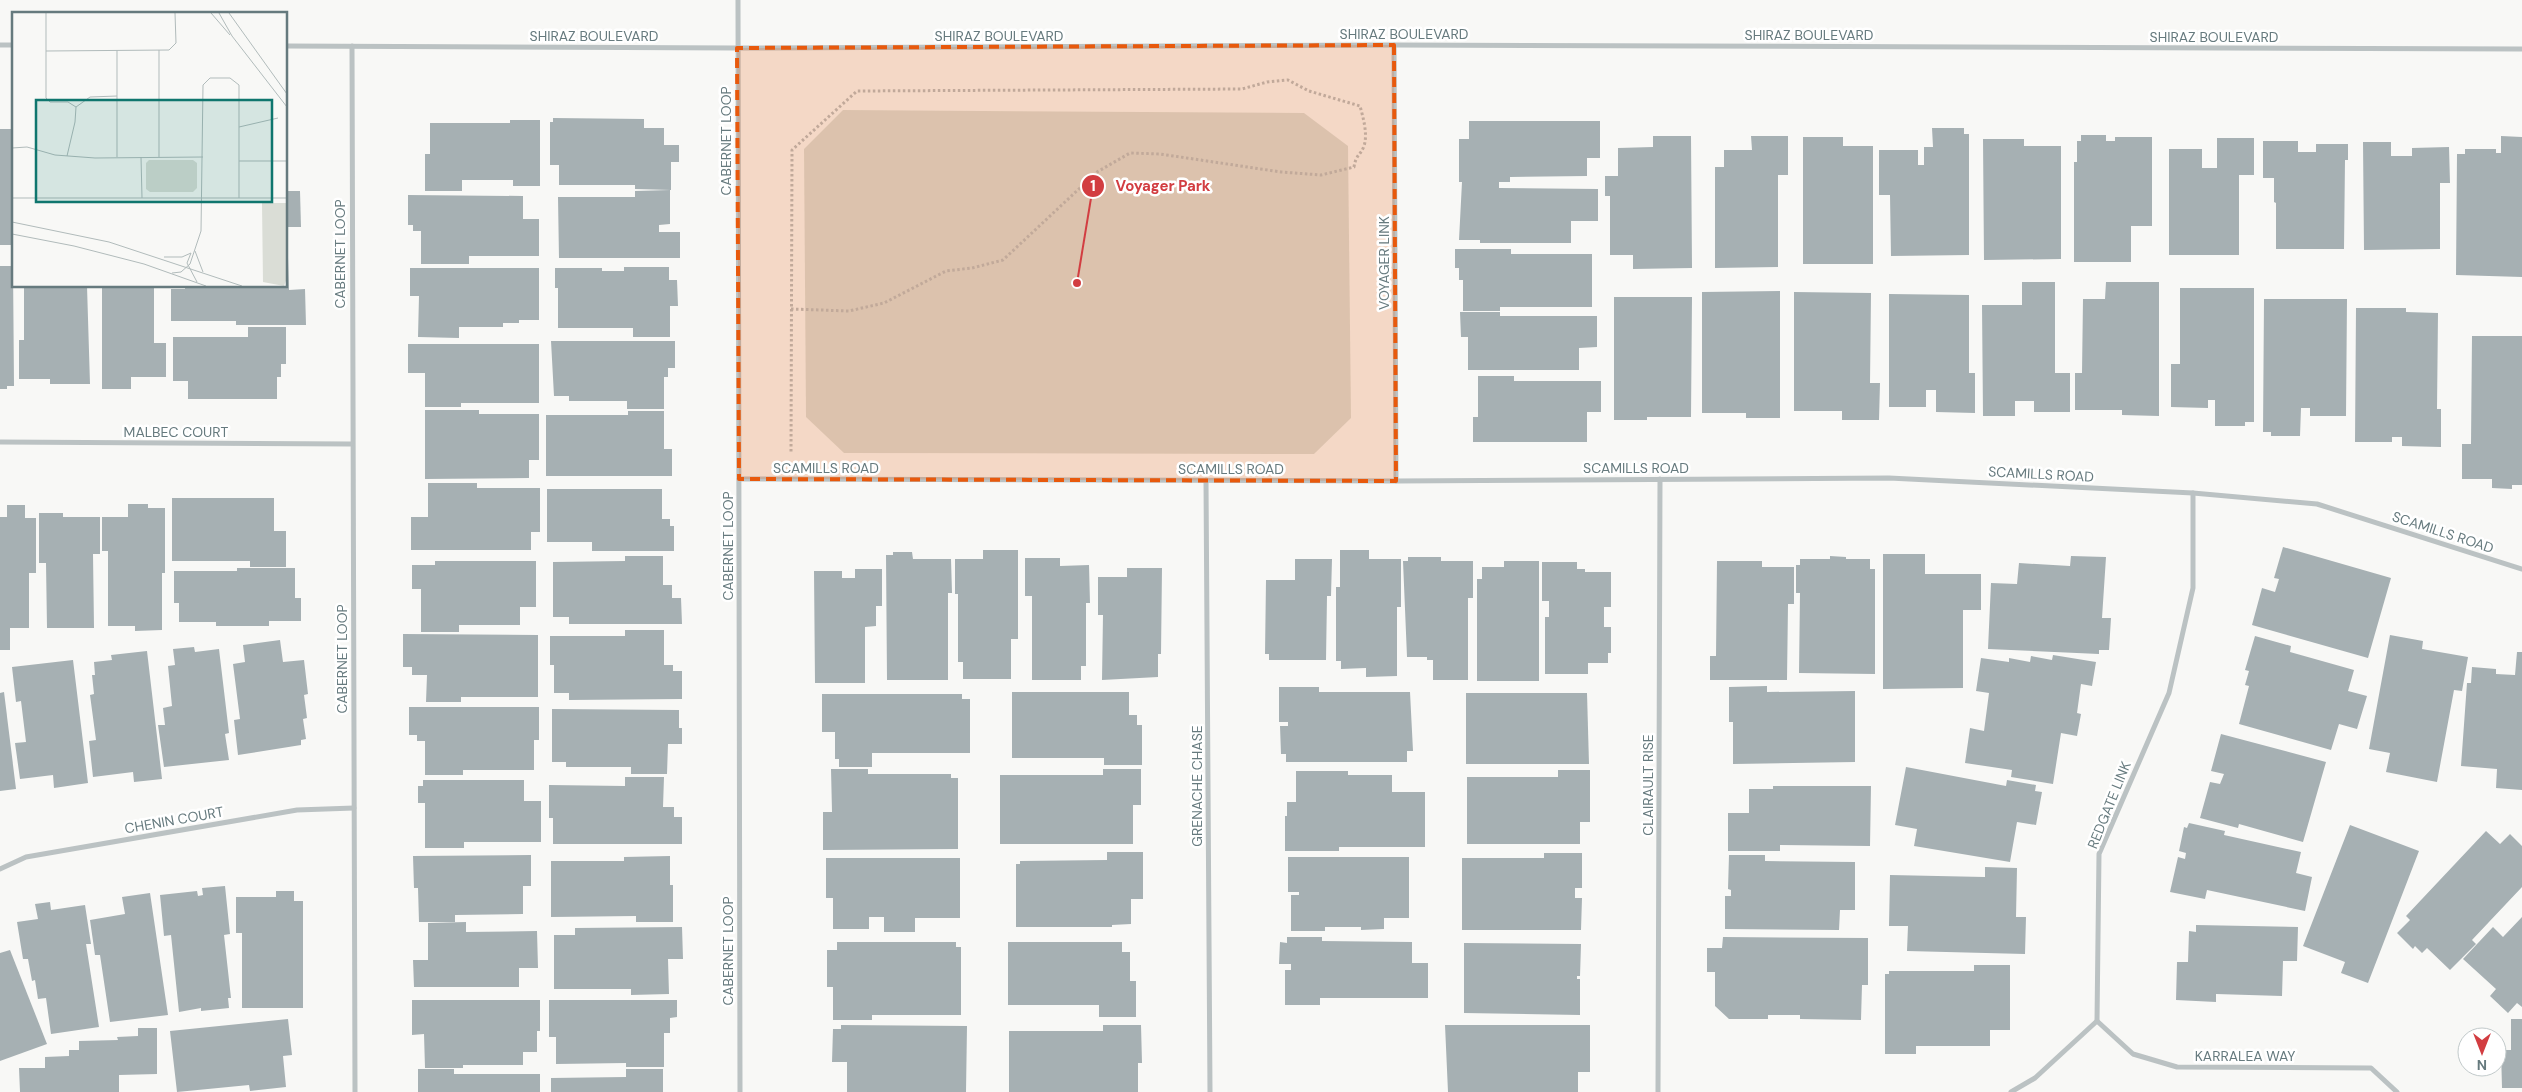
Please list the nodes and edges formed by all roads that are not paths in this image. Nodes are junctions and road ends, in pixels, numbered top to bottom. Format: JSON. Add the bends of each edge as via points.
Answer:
{"nodes":[{"id":1,"x":738,"y":0,"type":"edge"},
{"id":2,"x":1394,"y":44,"type":"junction"},
{"id":3,"x":288,"y":46,"type":"edge"},
{"id":4,"x":352,"y":46,"type":"junction"},
{"id":5,"x":737,"y":48,"type":"junction"},
{"id":6,"x":2522,"y":49,"type":"edge"},
{"id":7,"x":0,"y":442,"type":"edge"},
{"id":8,"x":352,"y":444,"type":"junction"},
{"id":9,"x":739,"y":479,"type":"junction"},
{"id":10,"x":1660,"y":479,"type":"junction"},
{"id":11,"x":1206,"y":480,"type":"junction"},
{"id":12,"x":1396,"y":481,"type":"junction"},
{"id":13,"x":2193,"y":493,"type":"junction"},
{"id":14,"x":2522,"y":569,"type":"edge"},
{"id":15,"x":354,"y":808,"type":"junction"},
{"id":16,"x":0,"y":869,"type":"edge"},
{"id":17,"x":2098,"y":1021,"type":"junction"},
{"id":18,"x":355,"y":1092,"type":"edge"},
{"id":19,"x":740,"y":1092,"type":"edge"},
{"id":20,"x":1210,"y":1092,"type":"edge"},
{"id":21,"x":1658,"y":1092,"type":"edge"},
{"id":22,"x":2011,"y":1092,"type":"edge"},
{"id":23,"x":2397,"y":1092,"type":"edge"}],
"edges":[{"from":1,"to":5,"type":"street","name":"CABERNET LOOP"},
{"from":2,"to":5,"type":"street","name":"SHIRAZ BOULEVARD"},
{"from":2,"to":6,"type":"street","name":"SHIRAZ BOULEVARD"},
{"from":2,"to":12,"type":"street","name":"VOYAGER LINK"},
{"from":3,"to":4,"type":"street","name":"SHIRAZ BOULEVARD"},
{"from":4,"to":5,"type":"street","name":"SHIRAZ BOULEVARD"},
{"from":4,"to":8,"type":"street","name":"CABERNET LOOP"},
{"from":5,"to":9,"type":"street","name":"CABERNET LOOP"},
{"from":7,"to":8,"type":"street","name":"MALBEC COURT"},
{"from":8,"to":15,"type":"street","name":"CABERNET LOOP"},
{"from":9,"to":11,"type":"street","name":"SCAMILLS ROAD"},
{"from":9,"to":19,"type":"street","name":"CABERNET LOOP"},
{"from":10,"to":12,"type":"street","name":"SCAMILLS ROAD"},
{"from":10,"to":13,"type":"street","name":"SCAMILLS ROAD","via":[[1889,478]]},
{"from":10,"to":21,"type":"street","name":"CLAIRAULT RISE"},
{"from":11,"to":12,"type":"street","name":"SCAMILLS ROAD"},
{"from":11,"to":20,"type":"street","name":"GRENACHE CHASE"},
{"from":13,"to":14,"type":"street","name":"SCAMILLS ROAD","via":[[2317,504]]},
{"from":13,"to":17,"type":"street","name":"REDGATE LINK","via":[[2193,588],[2168,693],[2099,854]]},
{"from":15,"to":16,"type":"street","name":"CHENIN COURT","via":[[297,810],[26,857]]},
{"from":15,"to":18,"type":"street","name":"CABERNET LOOP"},
{"from":17,"to":22,"type":"street","via":[[2035,1078]]},
{"from":17,"to":23,"type":"street","name":"KARRALEA WAY","via":[[2133,1054],[2177,1066],[2371,1068]]}]}
